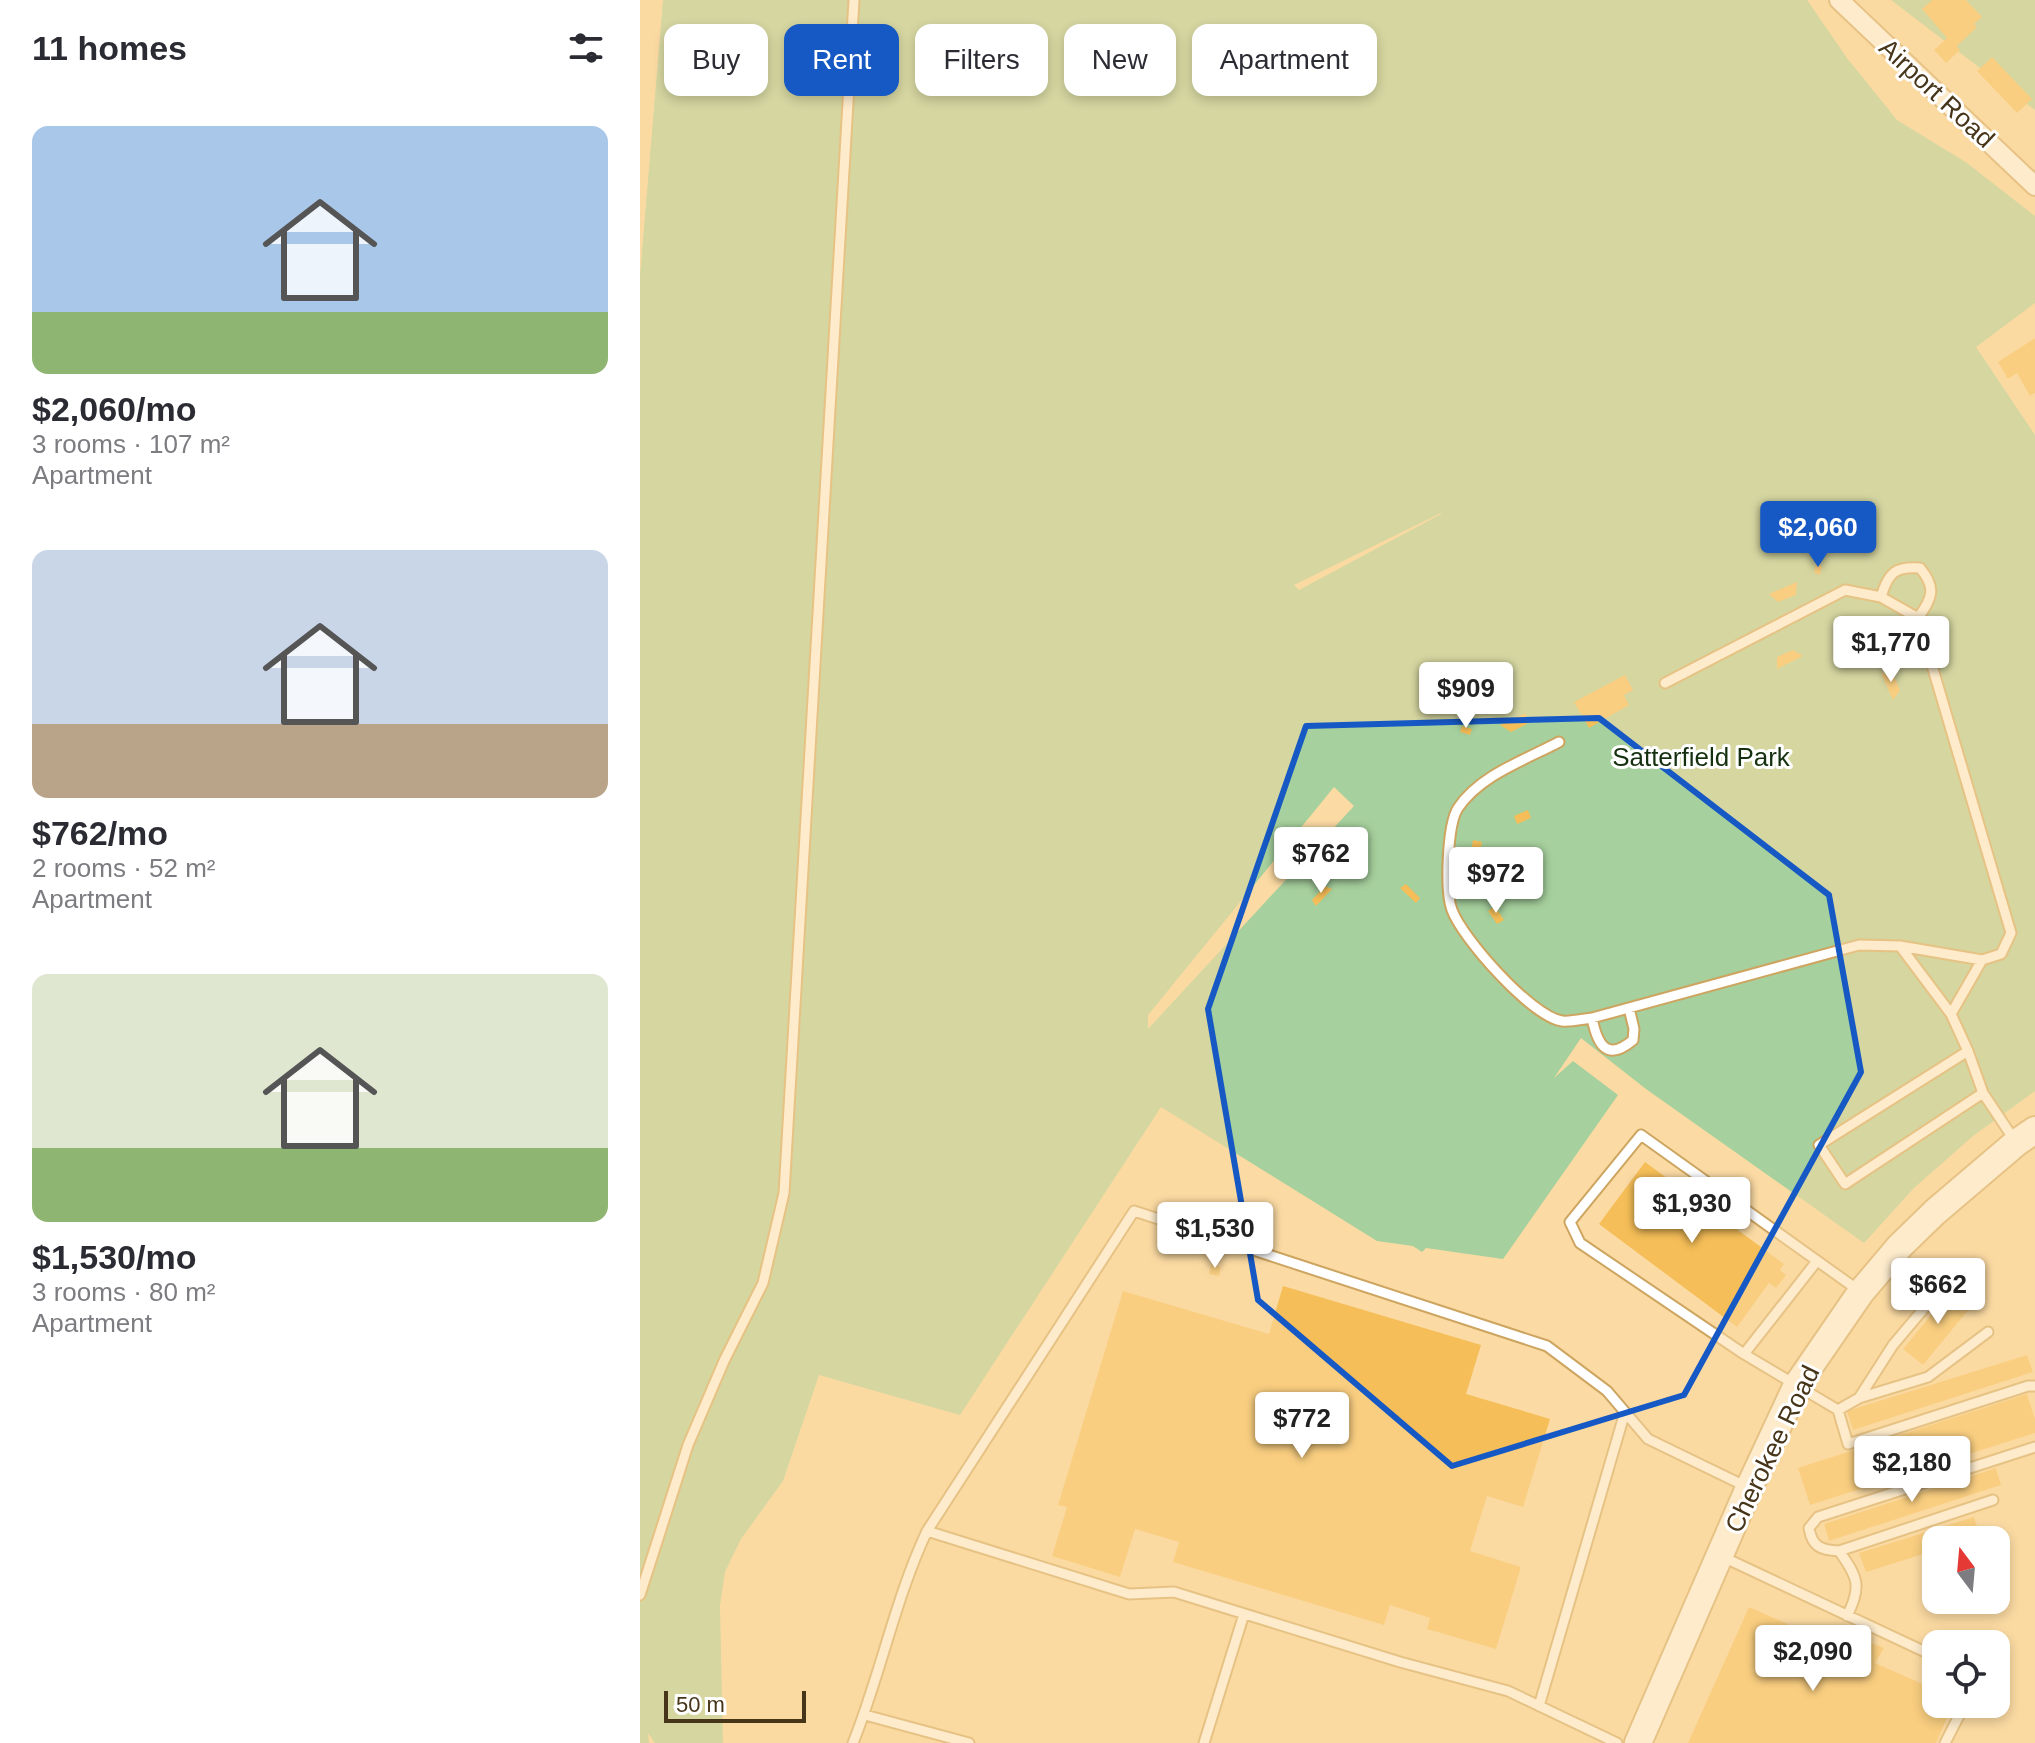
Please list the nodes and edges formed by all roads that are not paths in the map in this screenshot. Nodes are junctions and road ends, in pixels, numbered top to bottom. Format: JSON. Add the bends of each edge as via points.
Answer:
{"nodes":[{"id":1,"x":854,"y":0,"type":"edge"},
{"id":2,"x":1839,"y":0,"type":"edge"},
{"id":3,"x":2035,"y":186,"type":"edge"},
{"id":4,"x":1881,"y":597,"type":"junction"},
{"id":5,"x":1918,"y":618,"type":"junction"},
{"id":6,"x":1665,"y":683,"type":"dead end"},
{"id":7,"x":1559,"y":742,"type":"dead end"},
{"id":8,"x":1900,"y":946,"type":"junction"},
{"id":9,"x":1982,"y":960,"type":"junction"},
{"id":10,"x":1629,"y":1008,"type":"junction"},
{"id":11,"x":1951,"y":1014,"type":"junction"},
{"id":12,"x":1592,"y":1018,"type":"junction"},
{"id":13,"x":1968,"y":1051,"type":"junction"},
{"id":14,"x":1983,"y":1093,"type":"junction"},
{"id":15,"x":2025,"y":1136,"type":"edge"},
{"id":16,"x":1817,"y":1261,"type":"junction"},
{"id":17,"x":1942,"y":1287,"type":"dead end"},
{"id":18,"x":1861,"y":1292,"type":"junction"},
{"id":19,"x":1988,"y":1332,"type":"dead end"},
{"id":20,"x":1744,"y":1354,"type":"junction"},
{"id":21,"x":1797,"y":1385,"type":"junction"},
{"id":22,"x":2035,"y":1386,"type":"edge"},
{"id":23,"x":1859,"y":1398,"type":"junction"},
{"id":24,"x":1838,"y":1410,"type":"junction"},
{"id":25,"x":1625,"y":1412,"type":"junction"},
{"id":26,"x":2035,"y":1447,"type":"edge"},
{"id":27,"x":1749,"y":1488,"type":"junction"},
{"id":28,"x":1993,"y":1500,"type":"dead end"},
{"id":29,"x":927,"y":1531,"type":"junction"},
{"id":30,"x":1839,"y":1551,"type":"junction"},
{"id":31,"x":1720,"y":1556,"type":"junction"},
{"id":32,"x":640,"y":1595,"type":"edge"},
{"id":33,"x":1244,"y":1614,"type":"junction"},
{"id":34,"x":1847,"y":1616,"type":"junction"},
{"id":35,"x":1922,"y":1651,"type":"edge"},
{"id":36,"x":1539,"y":1706,"type":"junction"},
{"id":37,"x":865,"y":1715,"type":"junction"},
{"id":38,"x":1958,"y":1718,"type":"edge"},
{"id":39,"x":853,"y":1743,"type":"edge"},
{"id":40,"x":969,"y":1743,"type":"edge"},
{"id":41,"x":1204,"y":1743,"type":"edge"},
{"id":42,"x":1617,"y":1743,"type":"edge"},
{"id":43,"x":1638,"y":1743,"type":"edge"},
{"id":44,"x":1945,"y":1743,"type":"edge"}],
"edges":[{"from":1,"to":32,"type":"lane","via":[[784,1193],[763,1283],[688,1445]]},
{"from":2,"to":3,"type":"street","name":"Airport Road"},
{"from":4,"to":5,"type":"lane"},
{"from":4,"to":5,"type":"lane","via":[[1892,573],[1920,568],[1932,591]]},
{"from":4,"to":6,"type":"lane","via":[[1845,590]]},
{"from":5,"to":9,"type":"lane","via":[[2011,933],[2001,954]]},
{"from":7,"to":12,"type":"lane","via":[[1481,783],[1457,810],[1447,840],[1451,909],[1483,959],[1544,1014],[1561,1021]]},
{"from":8,"to":9,"type":"lane"},
{"from":8,"to":10,"type":"lane","via":[[1859,945]]},
{"from":8,"to":11,"type":"lane"},
{"from":9,"to":11,"type":"lane"},
{"from":10,"to":12,"type":"lane"},
{"from":10,"to":12,"type":"lane","via":[[1633,1040],[1612,1051],[1597,1038]]},
{"from":11,"to":13,"type":"lane"},
{"from":13,"to":14,"type":"lane"},
{"from":13,"to":14,"type":"lane","via":[[1819,1145],[1845,1184]]},
{"from":14,"to":15,"type":"lane"},
{"from":15,"to":18,"type":"main road","name":"Cherokee Road","via":[[1935,1212]]},
{"from":16,"to":18,"type":"lane"},
{"from":16,"to":20,"type":"lane"},
{"from":16,"to":20,"type":"lane","via":[[1641,1135],[1570,1222],[1580,1243]]},
{"from":17,"to":23,"type":"lane","via":[[1893,1345]]},
{"from":18,"to":21,"type":"main road","name":"Cherokee Road"},
{"from":19,"to":23,"type":"lane","via":[[1928,1377]]},
{"from":20,"to":21,"type":"lane"},
{"from":21,"to":24,"type":"lane"},
{"from":21,"to":27,"type":"main road","name":"Cherokee Road"},
{"from":22,"to":24,"type":"lane","via":[[1848,1444]]},
{"from":23,"to":24,"type":"lane"},
{"from":25,"to":27,"type":"lane","via":[[1648,1439]]},
{"from":25,"to":29,"type":"lane","via":[[1607,1391],[1547,1346],[1134,1211]]},
{"from":25,"to":36,"type":"lane"},
{"from":26,"to":30,"type":"lane","via":[[1818,1517],[1809,1528],[1811,1540],[1822,1550]]},
{"from":27,"to":31,"type":"main road","name":"Cherokee Road"},
{"from":28,"to":30,"type":"lane"},
{"from":29,"to":33,"type":"lane","via":[[1129,1594],[1174,1592]]},
{"from":29,"to":37,"type":"lane","via":[[907,1574]]},
{"from":30,"to":34,"type":"lane","via":[[1858,1587]]},
{"from":31,"to":34,"type":"lane"},
{"from":31,"to":43,"type":"main road","name":"Cherokee Road"},
{"from":33,"to":36,"type":"lane","via":[[1508,1691]]},
{"from":33,"to":41,"type":"lane"},
{"from":34,"to":35,"type":"lane"},
{"from":36,"to":42,"type":"lane"},
{"from":37,"to":39,"type":"lane"},
{"from":37,"to":40,"type":"lane"},
{"from":38,"to":44,"type":"lane"}]}
